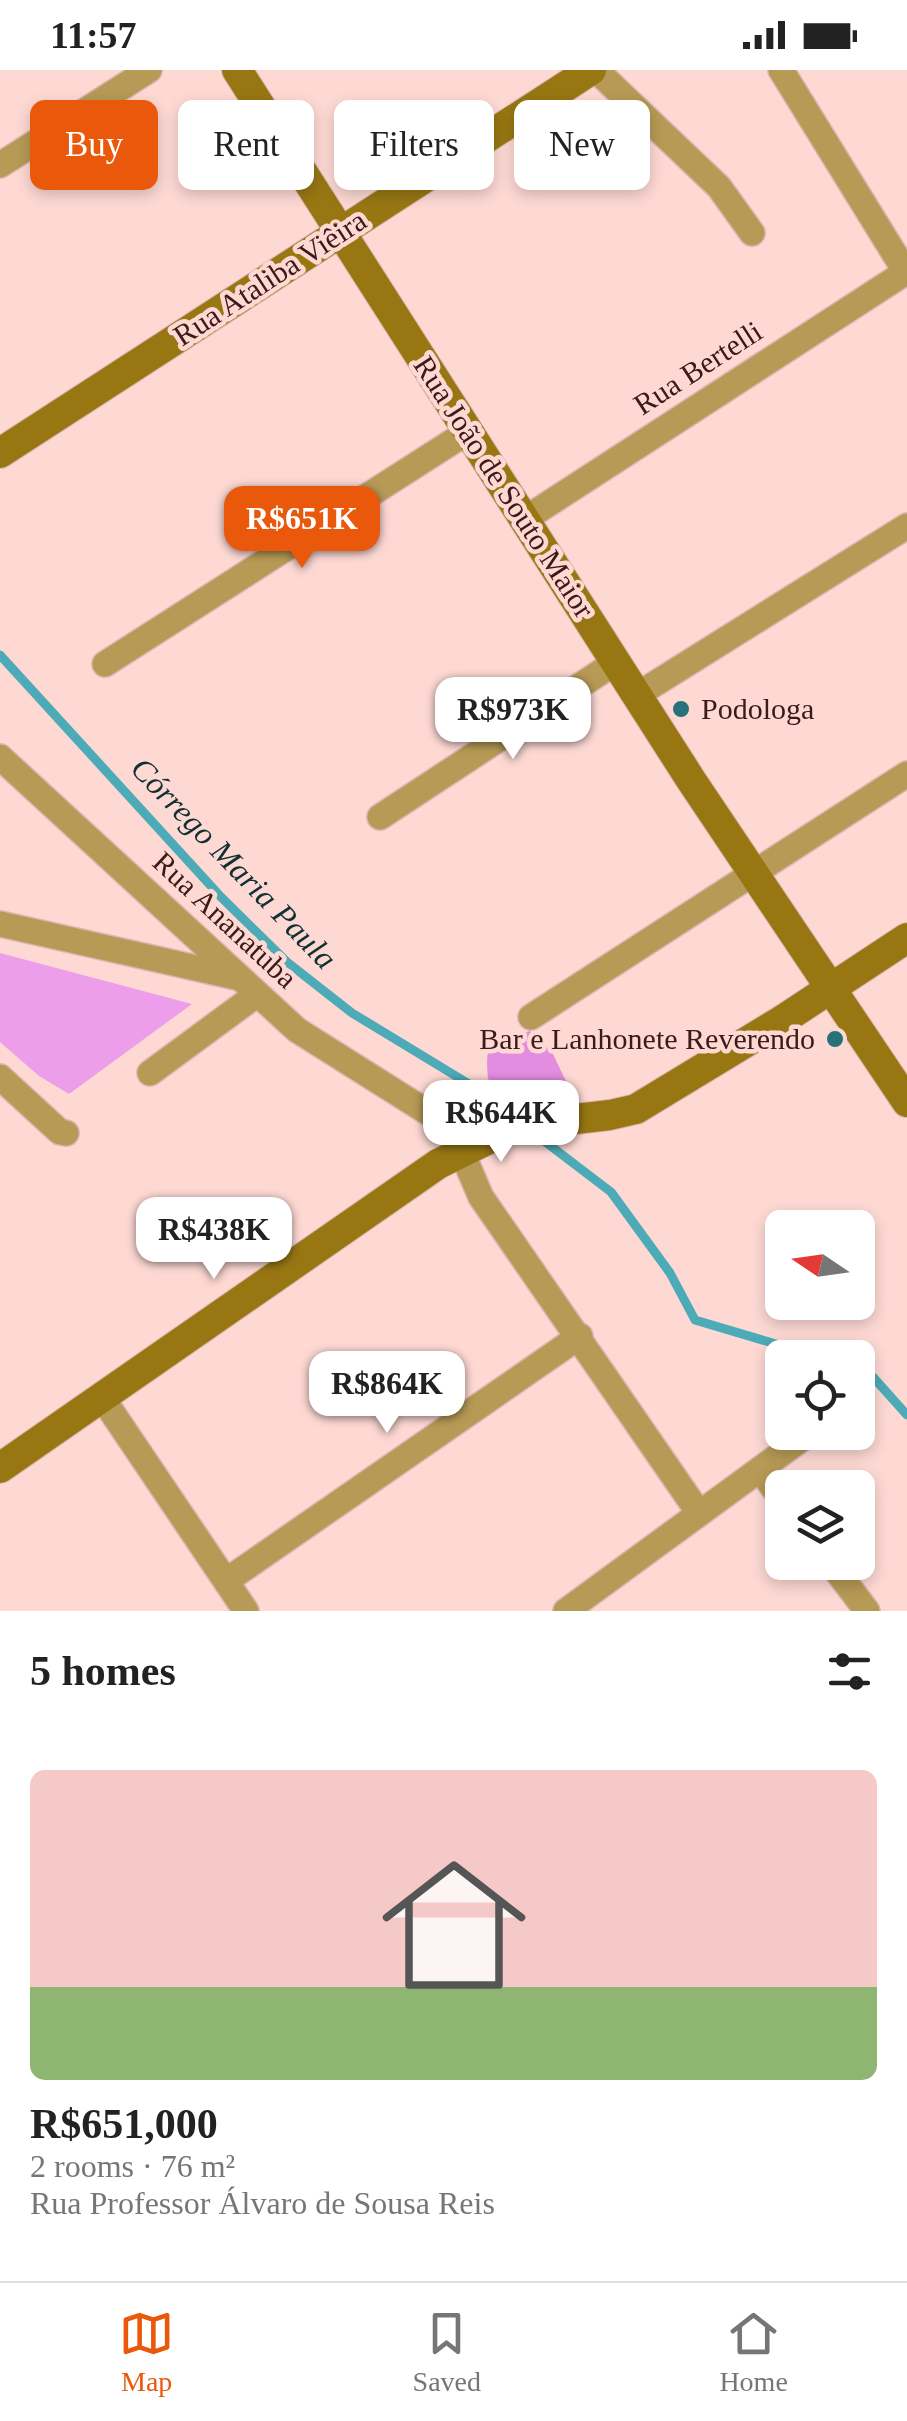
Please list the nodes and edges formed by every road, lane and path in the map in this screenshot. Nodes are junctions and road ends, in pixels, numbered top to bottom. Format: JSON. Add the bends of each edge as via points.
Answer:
{"nodes":[{"id":1,"x":148,"y":70,"type":"edge"},
{"id":2,"x":237,"y":70,"type":"edge"},
{"id":3,"x":594,"y":70,"type":"edge"},
{"id":4,"x":780,"y":70,"type":"edge"},
{"id":5,"x":0,"y":165,"type":"edge"},
{"id":6,"x":341,"y":232,"type":"junction"},
{"id":7,"x":752,"y":233,"type":"dead end"},
{"id":8,"x":907,"y":273,"type":"edge"},
{"id":9,"x":468,"y":431,"type":"junction"},
{"id":10,"x":0,"y":453,"type":"edge"},
{"id":11,"x":524,"y":519,"type":"junction"},
{"id":12,"x":907,"y":526,"type":"edge"},
{"id":13,"x":616,"y":662,"type":"junction"},
{"id":14,"x":105,"y":664,"type":"dead end"},
{"id":15,"x":637,"y":695,"type":"junction"},
{"id":16,"x":0,"y":757,"type":"edge"},
{"id":17,"x":907,"y":774,"type":"edge"},
{"id":18,"x":380,"y":817,"type":"dead end"},
{"id":19,"x":754,"y":872,"type":"junction"},
{"id":20,"x":0,"y":924,"type":"edge"},
{"id":21,"x":907,"y":938,"type":"edge"},
{"id":22,"x":236,"y":977,"type":"junction"},
{"id":23,"x":832,"y":988,"type":"junction"},
{"id":24,"x":256,"y":995,"type":"junction"},
{"id":25,"x":531,"y":1017,"type":"dead end"},
{"id":26,"x":150,"y":1073,"type":"dead end"},
{"id":27,"x":0,"y":1077,"type":"edge"},
{"id":28,"x":907,"y":1102,"type":"edge"},
{"id":29,"x":66,"y":1132,"type":"dead end"},
{"id":30,"x":462,"y":1151,"type":"junction"},
{"id":31,"x":580,"y":1336,"type":"junction"},
{"id":32,"x":100,"y":1396,"type":"junction"},
{"id":33,"x":788,"y":1450,"type":"edge"},
{"id":34,"x":0,"y":1468,"type":"edge"},
{"id":35,"x":760,"y":1471,"type":"junction"},
{"id":36,"x":765,"y":1478,"type":"edge"},
{"id":37,"x":699,"y":1513,"type":"junction"},
{"id":38,"x":226,"y":1580,"type":"junction"},
{"id":39,"x":843,"y":1580,"type":"edge"},
{"id":40,"x":246,"y":1611,"type":"edge"},
{"id":41,"x":566,"y":1611,"type":"edge"},
{"id":42,"x":866,"y":1611,"type":"edge"}],
"edges":[{"from":1,"to":5,"type":"street"},
{"from":2,"to":6,"type":"street","name":"Rua João de Souto Maior"},
{"from":3,"to":6,"type":"street","name":"Rua Ataliba Viêira"},
{"from":3,"to":7,"type":"street","via":[[719,187]]},
{"from":4,"to":8,"type":"street"},
{"from":6,"to":9,"type":"street","name":"Rua João de Souto Maior"},
{"from":6,"to":10,"type":"street","name":"Rua Ataliba Viêira"},
{"from":8,"to":11,"type":"street","name":"Rua Bertelli"},
{"from":9,"to":11,"type":"street","name":"Rua João de Souto Maior"},
{"from":9,"to":14,"type":"street"},
{"from":11,"to":13,"type":"street","name":"Rua João de Souto Maior"},
{"from":12,"to":15,"type":"street"},
{"from":13,"to":15,"type":"street","name":"Rua João de Souto Maior"},
{"from":13,"to":18,"type":"street"},
{"from":15,"to":19,"type":"street","name":"Rua João de Souto Maior"},
{"from":16,"to":22,"type":"street","name":"Rua Ananatuba"},
{"from":17,"to":19,"type":"street"},
{"from":19,"to":23,"type":"street","name":"Rua João de Souto Maior"},
{"from":19,"to":25,"type":"street"},
{"from":20,"to":22,"type":"street"},
{"from":21,"to":23,"type":"street"},
{"from":22,"to":24,"type":"street","name":"Rua Ananatuba"},
{"from":23,"to":28,"type":"street","name":"Rua João de Souto Maior"},
{"from":23,"to":30,"type":"street","via":[[636,1108],[515,1126]]},
{"from":24,"to":26,"type":"street"},
{"from":24,"to":30,"type":"street","name":"Rua Ananatuba","via":[[334,1056],[451,1127]]},
{"from":27,"to":29,"type":"street"},
{"from":30,"to":31,"type":"street","name":"Rua Ananatuba","via":[[481,1197]]},
{"from":30,"to":32,"type":"street"},
{"from":31,"to":37,"type":"street","name":"Rua Ananatuba"},
{"from":31,"to":38,"type":"street"},
{"from":32,"to":34,"type":"street"},
{"from":32,"to":38,"type":"street"},
{"from":33,"to":35,"type":"street"},
{"from":35,"to":36,"type":"street"},
{"from":35,"to":37,"type":"street"},
{"from":37,"to":41,"type":"street"},
{"from":38,"to":40,"type":"street"},
{"from":39,"to":42,"type":"street"}]}
